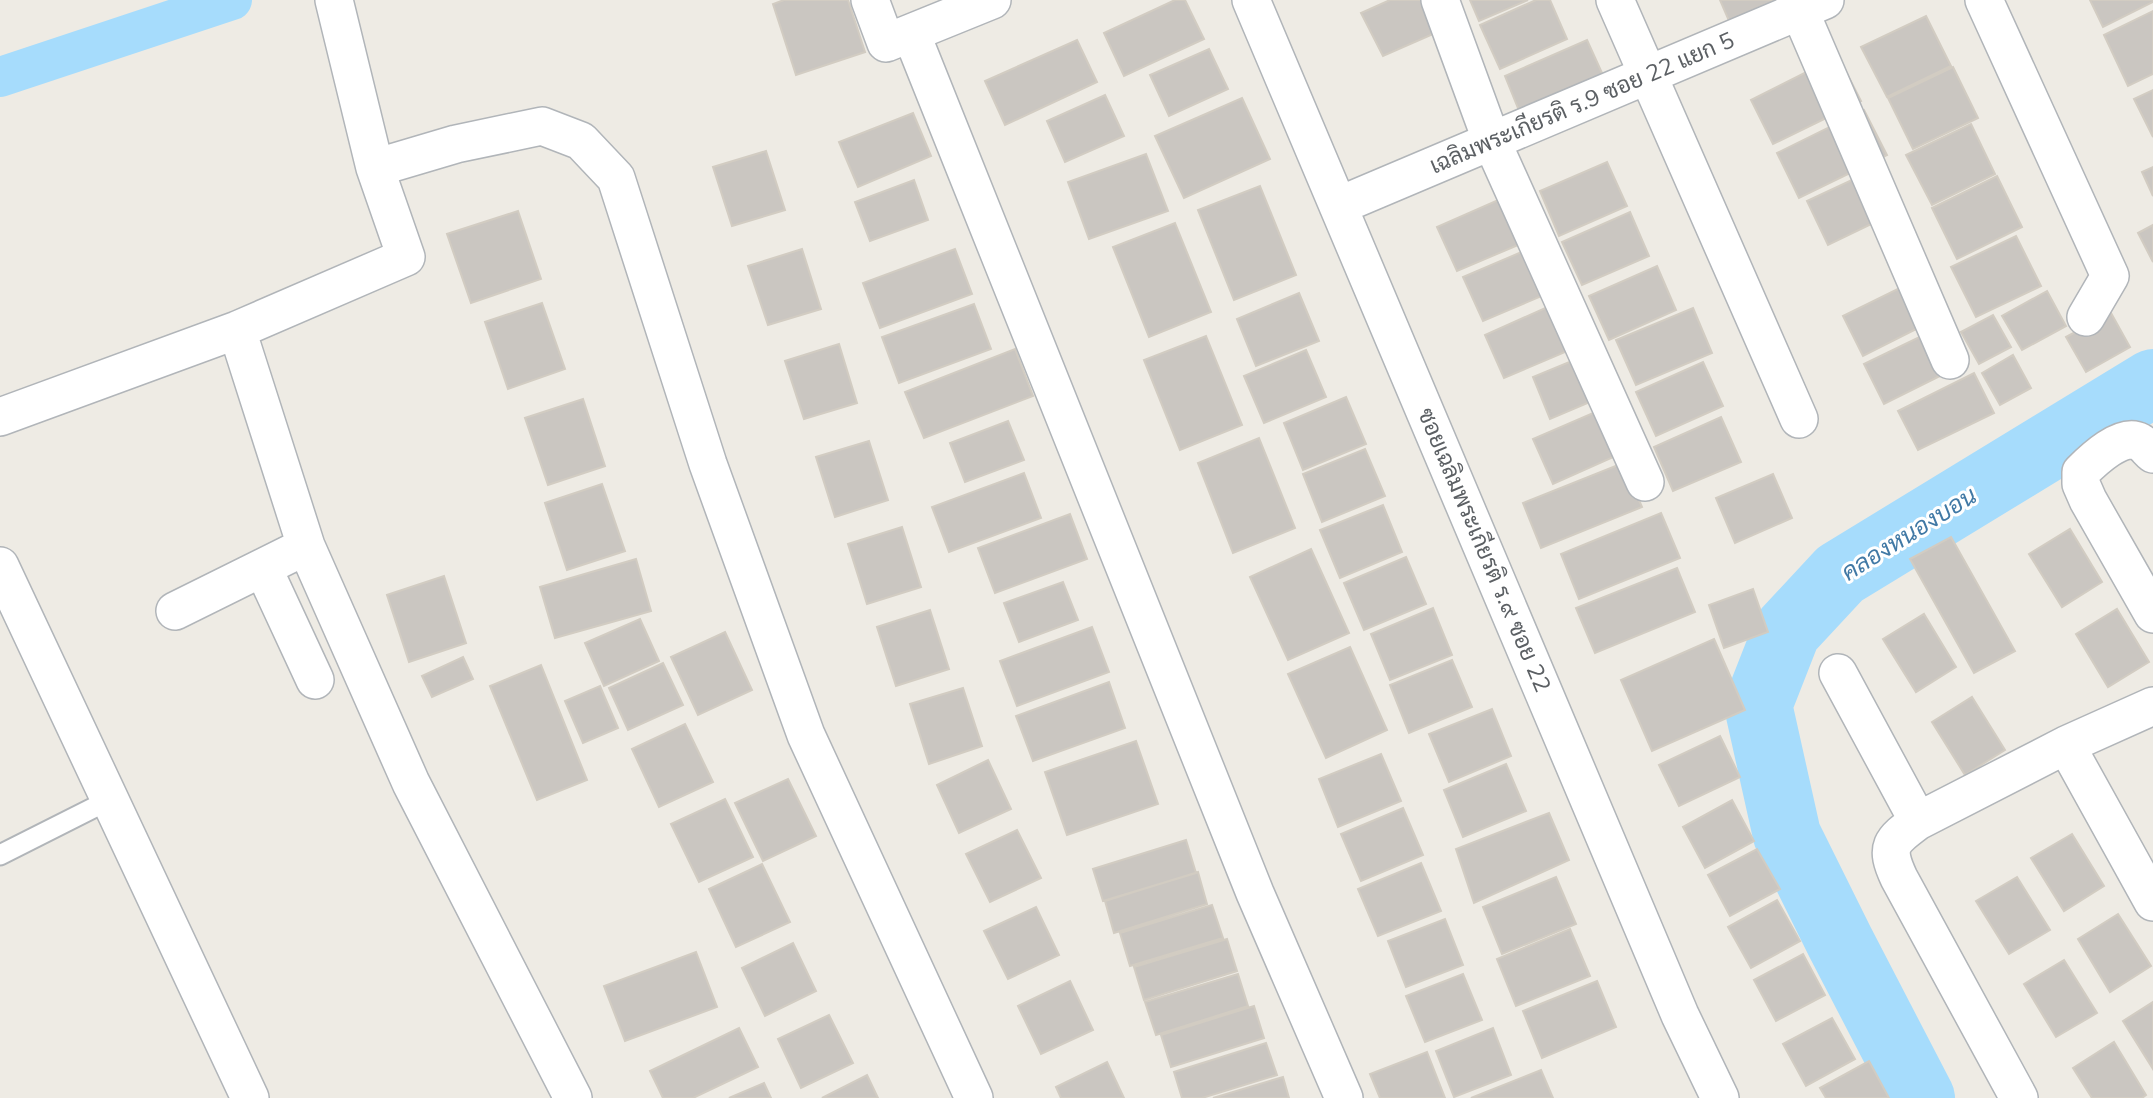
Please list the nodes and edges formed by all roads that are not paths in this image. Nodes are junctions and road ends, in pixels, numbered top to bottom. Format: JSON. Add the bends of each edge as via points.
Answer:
{"nodes":[{"id":1,"x":870,"y":0,"type":"edge"},
{"id":2,"x":992,"y":0,"type":"edge"},
{"id":3,"x":1251,"y":0,"type":"edge"},
{"id":4,"x":1440,"y":0,"type":"edge"},
{"id":5,"x":1615,"y":0,"type":"edge"},
{"id":6,"x":1984,"y":0,"type":"edge"},
{"id":7,"x":1806,"y":3,"type":"edge"},
{"id":8,"x":336,"y":6,"type":"edge"},
{"id":9,"x":911,"y":33,"type":"junction"},
{"id":10,"x":1647,"y":75,"type":"junction"},
{"id":11,"x":1492,"y":142,"type":"junction"},
{"id":12,"x":375,"y":168,"type":"junction"},
{"id":13,"x":1338,"y":206,"type":"junction"},
{"id":14,"x":2087,"y":317,"type":"dead end"},
{"id":15,"x":237,"y":330,"type":"junction"},
{"id":16,"x":1950,"y":360,"type":"dead end"},
{"id":17,"x":0,"y":417,"type":"edge"},
{"id":18,"x":1799,"y":419,"type":"dead end"},
{"id":19,"x":2153,"y":454,"type":"edge"},
{"id":20,"x":1645,"y":482,"type":"dead end"},
{"id":21,"x":306,"y":546,"type":"junction"},
{"id":22,"x":0,"y":566,"type":"edge"},
{"id":23,"x":264,"y":568,"type":"junction"},
{"id":24,"x":174,"y":611,"type":"dead end"},
{"id":25,"x":2153,"y":614,"type":"edge"},
{"id":26,"x":1838,"y":673,"type":"dead end"},
{"id":27,"x":315,"y":680,"type":"dead end"},
{"id":28,"x":2153,"y":706,"type":"edge"},
{"id":29,"x":2066,"y":745,"type":"junction"},
{"id":30,"x":109,"y":800,"type":"junction"},
{"id":31,"x":1917,"y":821,"type":"junction"},
{"id":32,"x":0,"y":855,"type":"edge"},
{"id":33,"x":2153,"y":902,"type":"edge"},
{"id":34,"x":250,"y":1098,"type":"edge"},
{"id":35,"x":573,"y":1098,"type":"edge"},
{"id":36,"x":974,"y":1098,"type":"edge"},
{"id":37,"x":1344,"y":1098,"type":"edge"},
{"id":38,"x":1720,"y":1098,"type":"edge"},
{"id":39,"x":2019,"y":1098,"type":"edge"}],
"edges":[{"from":1,"to":9,"type":"street","via":[[886,43]]},
{"from":2,"to":9,"type":"street"},
{"from":3,"to":13,"type":"street","name":"ซอยเฉลิมพระเกียรติ ร.๙ ซอย 22"},
{"from":4,"to":11,"type":"street"},
{"from":5,"to":10,"type":"street"},
{"from":6,"to":14,"type":"street","via":[[2110,276]]},
{"from":7,"to":10,"type":"street","name":"เฉลิมพระเกียรติ ร.9 ซอย 22 แยก 5"},
{"from":7,"to":16,"type":"street"},
{"from":8,"to":12,"type":"street"},
{"from":9,"to":37,"type":"street","via":[[1255,893]]},
{"from":10,"to":11,"type":"street","name":"เฉลิมพระเกียรติ ร.9 ซอย 22 แยก 5"},
{"from":10,"to":18,"type":"street"},
{"from":11,"to":13,"type":"street","name":"เฉลิมพระเกียรติ ร.9 ซอย 22 แยก 5"},
{"from":11,"to":20,"type":"street"},
{"from":12,"to":15,"type":"street","via":[[407,257]]},
{"from":12,"to":36,"type":"street","via":[[456,144],[542,126],[581,141],[616,178],[708,464],[806,735]]},
{"from":13,"to":38,"type":"street","name":"ซอยเฉลิมพระเกียรติ ร.๙ ซอย 22","via":[[1680,1015]]},
{"from":15,"to":17,"type":"street"},
{"from":15,"to":21,"type":"street"},
{"from":19,"to":25,"type":"street","via":[[2139,441],[2128,440],[2101,453],[2081,472],[2088,500]]},
{"from":21,"to":23,"type":"street"},
{"from":21,"to":35,"type":"street","via":[[411,783]]},
{"from":22,"to":30,"type":"street"},
{"from":23,"to":24,"type":"street"},
{"from":23,"to":27,"type":"street"},
{"from":26,"to":31,"type":"street"},
{"from":28,"to":29,"type":"street"},
{"from":29,"to":31,"type":"street"},
{"from":29,"to":33,"type":"street"},
{"from":30,"to":32,"type":"lane"},
{"from":30,"to":34,"type":"street"},
{"from":31,"to":39,"type":"street","via":[[1899,835],[1890,851],[1891,862]]}]}
